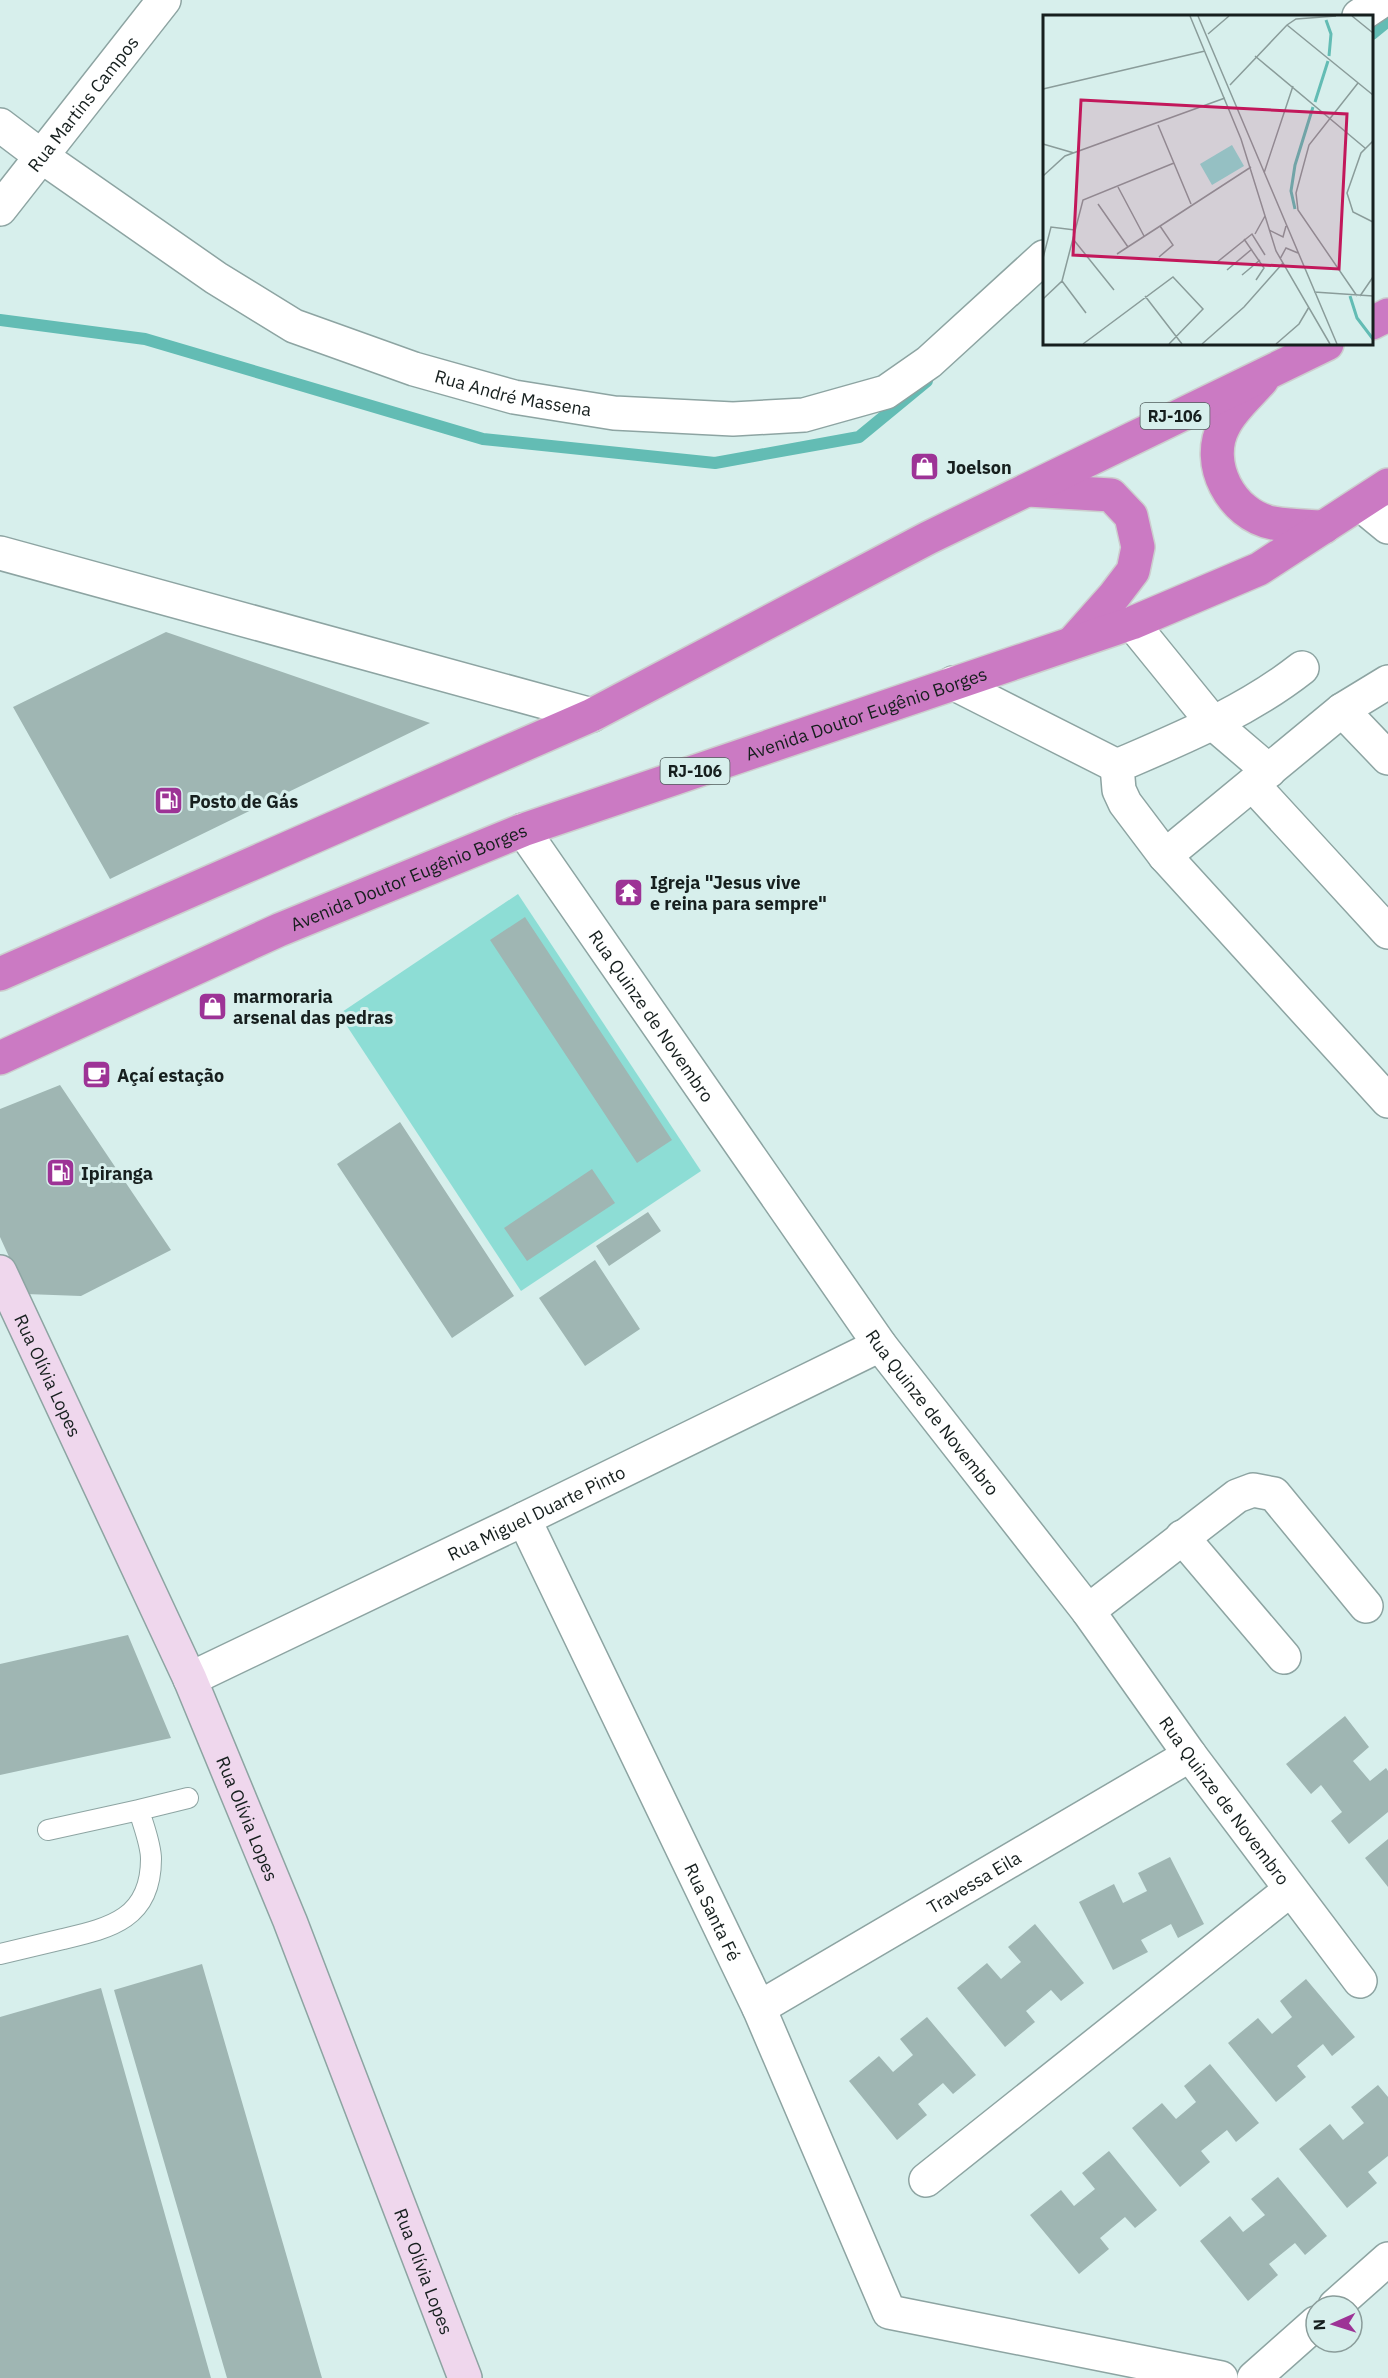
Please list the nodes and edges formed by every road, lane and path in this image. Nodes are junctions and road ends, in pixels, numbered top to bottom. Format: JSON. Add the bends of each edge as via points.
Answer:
{"nodes":[{"id":1,"x":164,"y":0,"type":"edge"},
{"id":2,"x":1383,"y":0,"type":"edge"},
{"id":3,"x":1360,"y":15,"type":"edge"},
{"id":4,"x":0,"y":125,"type":"edge"},
{"id":5,"x":41,"y":156,"type":"junction"},
{"id":6,"x":0,"y":208,"type":"edge"},
{"id":7,"x":1043,"y":258,"type":"edge"},
{"id":8,"x":1388,"y":315,"type":"edge"},
{"id":9,"x":1373,"y":322,"type":"edge"},
{"id":10,"x":1325,"y":345,"type":"edge"},
{"id":11,"x":1271,"y":369,"type":"junction"},
{"id":12,"x":1388,"y":485,"type":"edge"},
{"id":13,"x":1023,"y":490,"type":"junction"},
{"id":14,"x":1360,"y":504,"type":"junction"},
{"id":15,"x":1324,"y":527,"type":"junction"},
{"id":16,"x":1388,"y":527,"type":"edge"},
{"id":17,"x":0,"y":553,"type":"edge"},
{"id":18,"x":1132,"y":623,"type":"junction"},
{"id":19,"x":1073,"y":642,"type":"junction"},
{"id":20,"x":1302,"y":668,"type":"dead end"},
{"id":21,"x":1388,"y":682,"type":"edge"},
{"id":22,"x":953,"y":683,"type":"junction"},
{"id":23,"x":1342,"y":710,"type":"junction"},
{"id":24,"x":592,"y":715,"type":"junction"},
{"id":25,"x":1214,"y":724,"type":"junction"},
{"id":26,"x":1388,"y":758,"type":"edge"},
{"id":27,"x":1117,"y":766,"type":"junction"},
{"id":28,"x":1261,"y":778,"type":"junction"},
{"id":29,"x":523,"y":830,"type":"junction"},
{"id":30,"x":1165,"y":856,"type":"junction"},
{"id":31,"x":1388,"y":932,"type":"edge"},
{"id":32,"x":0,"y":974,"type":"edge"},
{"id":33,"x":0,"y":1058,"type":"edge"},
{"id":34,"x":1388,"y":1101,"type":"edge"},
{"id":35,"x":0,"y":1272,"type":"edge"},
{"id":36,"x":880,"y":1345,"type":"junction"},
{"id":37,"x":524,"y":1519,"type":"junction"},
{"id":38,"x":1182,"y":1537,"type":"junction"},
{"id":39,"x":1366,"y":1606,"type":"dead end"},
{"id":40,"x":1088,"y":1611,"type":"junction"},
{"id":41,"x":1284,"y":1657,"type":"dead end"},
{"id":42,"x":190,"y":1679,"type":"junction"},
{"id":43,"x":1190,"y":1755,"type":"junction"},
{"id":44,"x":188,"y":1798,"type":"dead end"},
{"id":45,"x":139,"y":1810,"type":"junction"},
{"id":46,"x":48,"y":1830,"type":"dead end"},
{"id":47,"x":1290,"y":1890,"type":"junction"},
{"id":48,"x":0,"y":1954,"type":"edge"},
{"id":49,"x":1360,"y":1982,"type":"dead end"},
{"id":50,"x":759,"y":2008,"type":"junction"},
{"id":51,"x":926,"y":2180,"type":"dead end"},
{"id":52,"x":1388,"y":2259,"type":"edge"},
{"id":53,"x":1349,"y":2294,"type":"edge"},
{"id":54,"x":1304,"y":2334,"type":"edge"},
{"id":55,"x":1166,"y":2372,"type":"edge"},
{"id":56,"x":465,"y":2378,"type":"edge"},
{"id":57,"x":1221,"y":2378,"type":"edge"},
{"id":58,"x":1254,"y":2378,"type":"edge"}],
"edges":[{"from":1,"to":5,"type":"street","name":"Rua Martins Campos"},
{"from":2,"to":3,"type":"street"},
{"from":4,"to":5,"type":"street","name":"Rua André Massena"},
{"from":5,"to":6,"type":"street","name":"Rua Martins Campos"},
{"from":5,"to":7,"type":"street","name":"Rua André Massena","via":[[216,278],[294,326],[414,369],[514,398],[614,413],[733,419],[804,415],[886,392],[929,362]]},
{"from":8,"to":9,"type":"highway"},
{"from":10,"to":11,"type":"highway","number":"RJ-106"},
{"from":11,"to":13,"type":"highway","number":"RJ-106"},
{"from":11,"to":15,"type":"highway","via":[[1224,424],[1217,441],[1217,464],[1229,492],[1246,510],[1271,523]]},
{"from":12,"to":14,"type":"highway","name":"Avenida Doutor Eugênio Borges","number":"RJ-106"},
{"from":13,"to":19,"type":"highway","via":[[1111,495],[1131,516],[1138,547],[1133,571]]},
{"from":13,"to":24,"type":"highway","number":"RJ-106"},
{"from":14,"to":15,"type":"highway","name":"Avenida Doutor Eugênio Borges","number":"RJ-106"},
{"from":14,"to":16,"type":"street"},
{"from":15,"to":18,"type":"highway","name":"Avenida Doutor Eugênio Borges","number":"RJ-106","via":[[1259,569]]},
{"from":17,"to":24,"type":"street"},
{"from":18,"to":19,"type":"highway","name":"Avenida Doutor Eugênio Borges","number":"RJ-106"},
{"from":18,"to":25,"type":"street"},
{"from":19,"to":22,"type":"highway","name":"Avenida Doutor Eugênio Borges","number":"RJ-106"},
{"from":20,"to":25,"type":"street","via":[[1268,694]]},
{"from":21,"to":23,"type":"street"},
{"from":22,"to":27,"type":"street"},
{"from":22,"to":29,"type":"highway","name":"Avenida Doutor Eugênio Borges","number":"RJ-106"},
{"from":23,"to":26,"type":"street"},
{"from":23,"to":28,"type":"street"},
{"from":24,"to":32,"type":"highway","number":"RJ-106"},
{"from":25,"to":27,"type":"street"},
{"from":25,"to":28,"type":"street"},
{"from":27,"to":30,"type":"street","via":[[1119,790],[1125,803]]},
{"from":28,"to":30,"type":"street"},
{"from":28,"to":31,"type":"street"},
{"from":29,"to":33,"type":"highway","name":"Avenida Doutor Eugênio Borges","number":"RJ-106","via":[[279,930]]},
{"from":29,"to":36,"type":"street","name":"Rua Quinze de Novembro"},
{"from":30,"to":34,"type":"street"},
{"from":35,"to":42,"type":"street","name":"Rua Olívia Lopes"},
{"from":36,"to":37,"type":"street","name":"Rua Miguel Duarte Pinto"},
{"from":36,"to":40,"type":"street","name":"Rua Quinze de Novembro"},
{"from":37,"to":42,"type":"street","name":"Rua Miguel Duarte Pinto"},
{"from":37,"to":50,"type":"street","name":"Rua Santa Fé"},
{"from":38,"to":39,"type":"street","via":[[1237,1496],[1253,1490],[1274,1494]]},
{"from":38,"to":40,"type":"street"},
{"from":38,"to":41,"type":"street"},
{"from":40,"to":43,"type":"street","name":"Rua Quinze de Novembro"},
{"from":42,"to":56,"type":"street","name":"Rua Olívia Lopes","via":[[290,1921]]},
{"from":43,"to":47,"type":"street","name":"Rua Quinze de Novembro"},
{"from":43,"to":50,"type":"street","name":"Travessa Eila"},
{"from":44,"to":45,"type":"lane"},
{"from":45,"to":46,"type":"lane"},
{"from":45,"to":48,"type":"lane","via":[[151,1857],[149,1878],[142,1898],[128,1917],[106,1929]]},
{"from":47,"to":49,"type":"street","name":"Rua Quinze de Novembro"},
{"from":47,"to":51,"type":"street"},
{"from":50,"to":55,"type":"street","name":"Rua Santa Fé","via":[[889,2312]]},
{"from":52,"to":53,"type":"street"},
{"from":54,"to":58,"type":"street"},
{"from":55,"to":57,"type":"street"}]}
